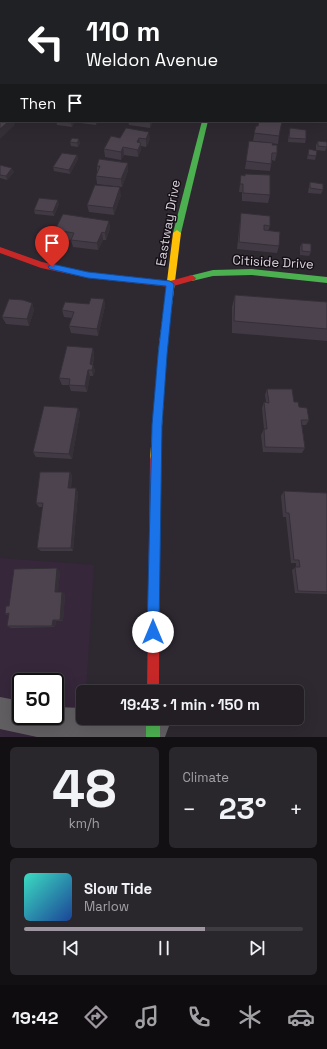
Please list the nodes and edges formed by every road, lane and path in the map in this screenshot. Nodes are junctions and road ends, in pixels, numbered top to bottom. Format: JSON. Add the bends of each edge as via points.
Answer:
{"nodes":[{"id":1,"x":205,"y":122,"type":"edge"},
{"id":2,"x":0,"y":250,"type":"edge"},
{"id":3,"x":327,"y":280,"type":"edge"},
{"id":4,"x":170,"y":284,"type":"junction"},
{"id":5,"x":153,"y":685,"type":"edge"},
{"id":6,"x":0,"y":713,"type":"edge"},
{"id":7,"x":153,"y":727,"type":"edge"}],
"edges":[{"from":1,"to":4,"type":"main road","name":"Eastway Drive","via":[[178,229]]},
{"from":2,"to":4,"type":"main road","via":[[41,265],[88,275]]},
{"from":3,"to":4,"type":"main road","name":"Citiside Drive","via":[[252,272],[213,273]]},
{"from":4,"to":5,"type":"main road","name":"Eastway Drive","via":[[157,425]]},
{"from":6,"to":7,"type":"street","via":[[47,723]]}]}
